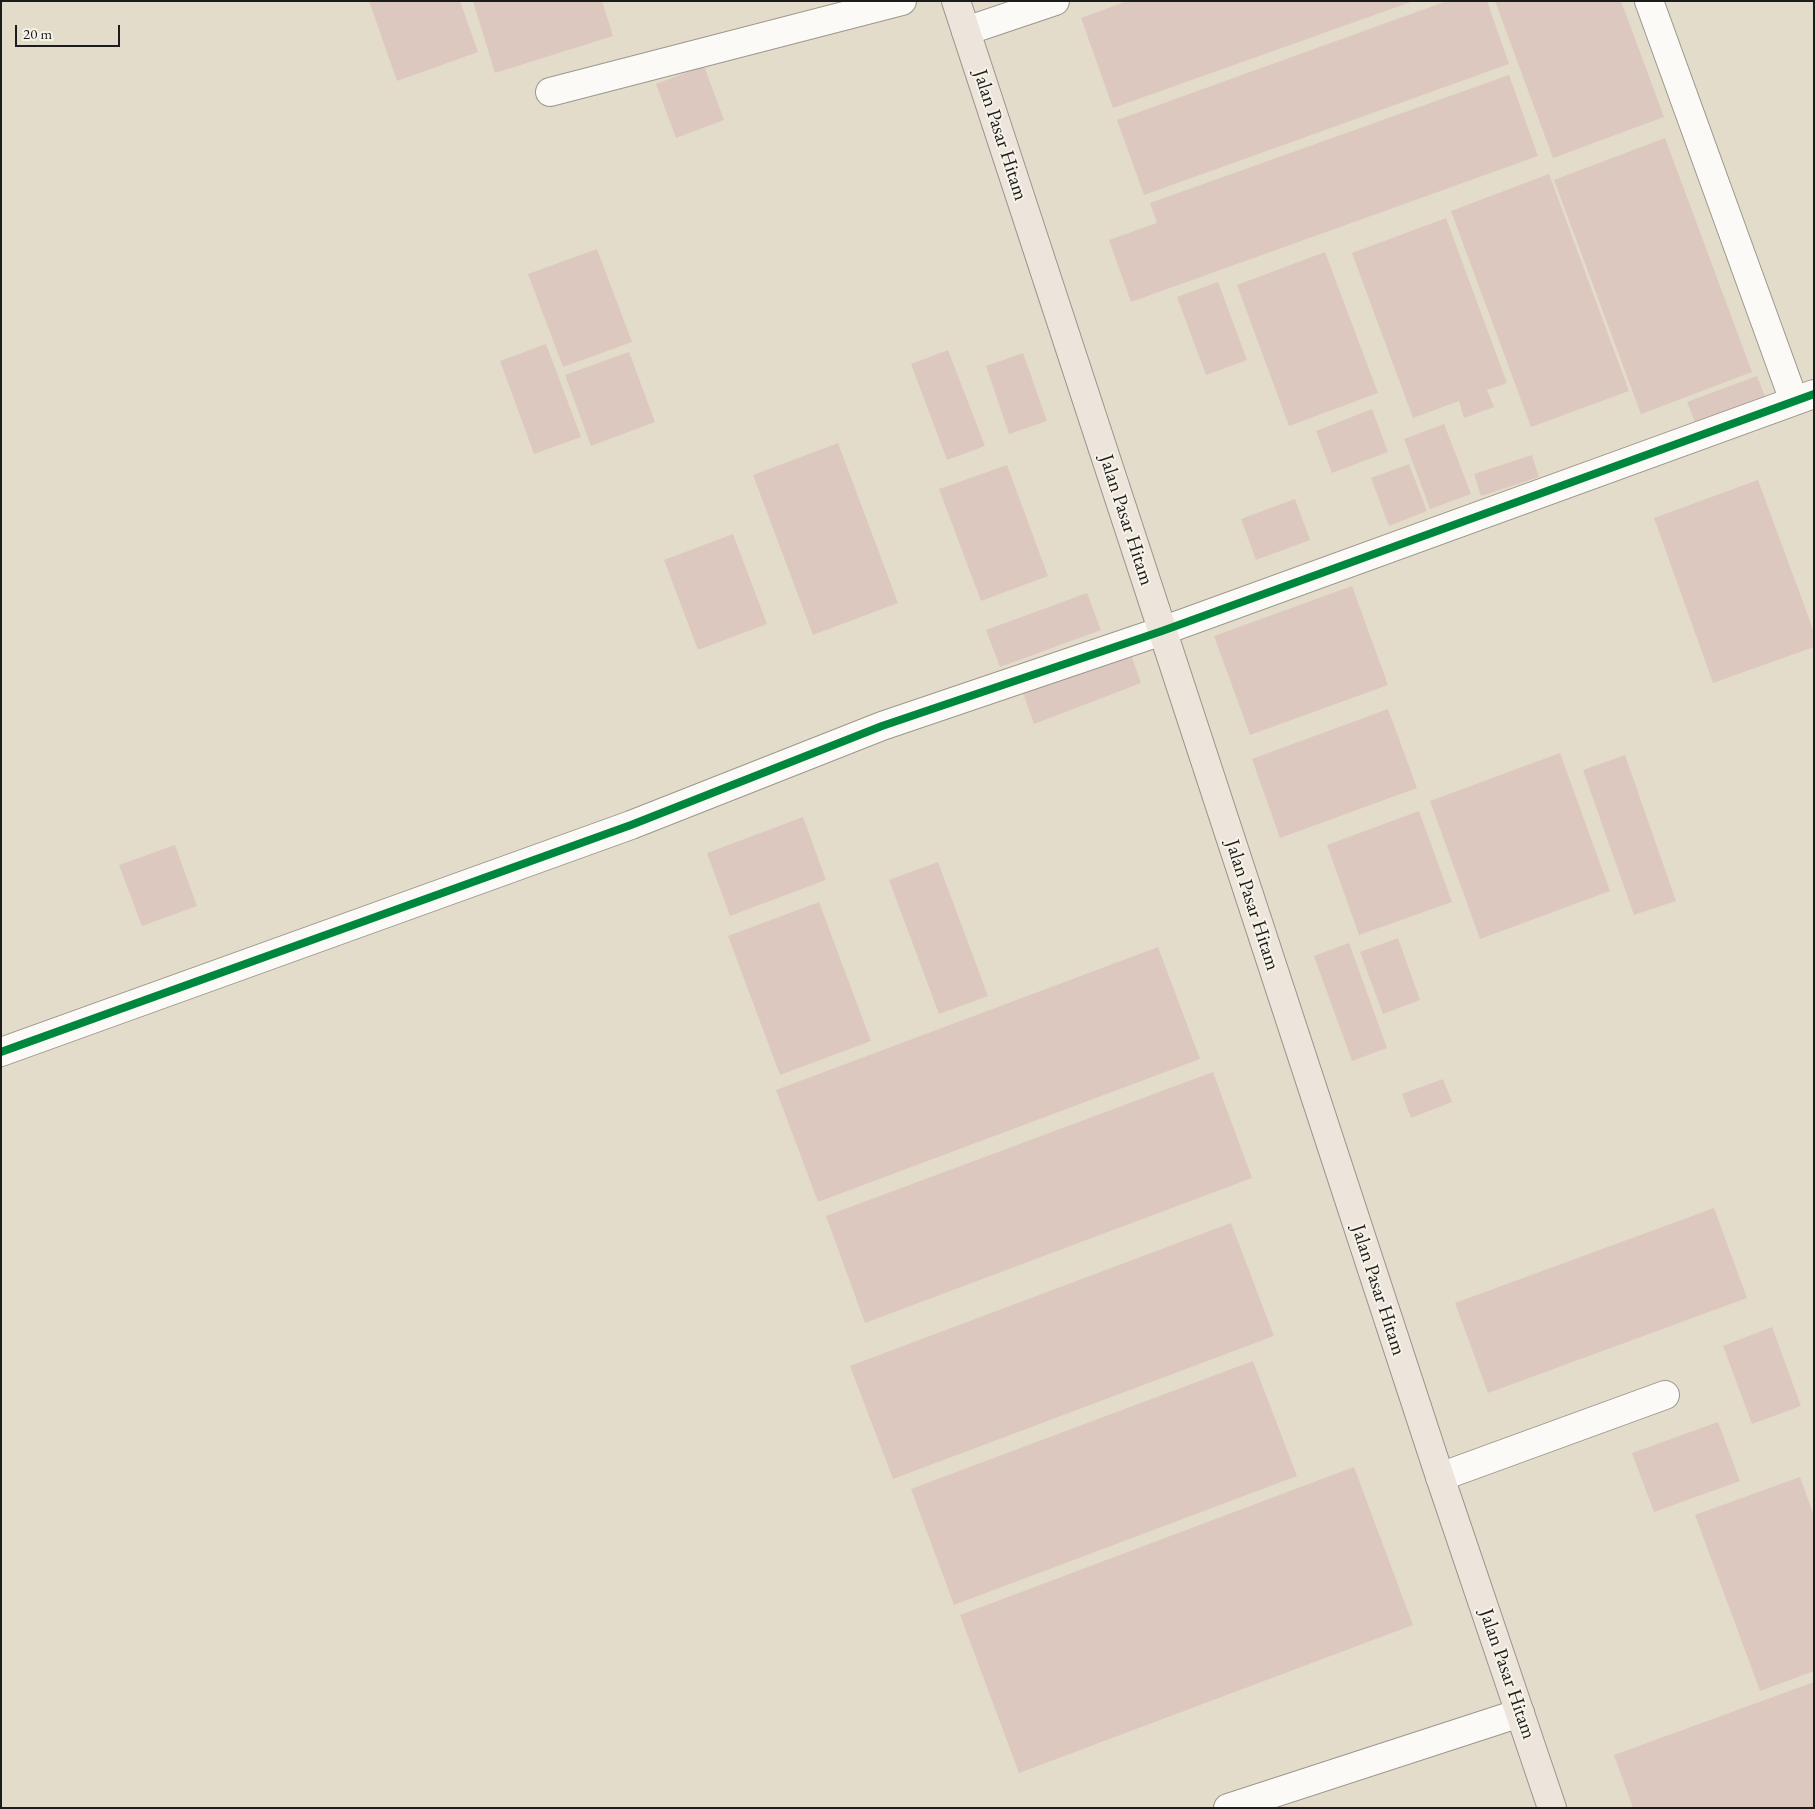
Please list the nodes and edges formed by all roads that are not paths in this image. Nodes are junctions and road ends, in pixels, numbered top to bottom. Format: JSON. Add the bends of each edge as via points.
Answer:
{"nodes":[{"id":1,"x":902,"y":1,"type":"edge"},
{"id":2,"x":956,"y":1,"type":"edge"},
{"id":3,"x":1055,"y":1,"type":"edge"},
{"id":4,"x":1649,"y":1,"type":"edge"},
{"id":5,"x":966,"y":31,"type":"junction"},
{"id":6,"x":550,"y":92,"type":"dead end"},
{"id":7,"x":1804,"y":398,"type":"edge"},
{"id":8,"x":1162,"y":631,"type":"junction"},
{"id":9,"x":1,"y":1052,"type":"edge"},
{"id":10,"x":1665,"y":1395,"type":"dead end"},
{"id":11,"x":1440,"y":1477,"type":"junction"},
{"id":12,"x":1520,"y":1712,"type":"junction"},
{"id":13,"x":1228,"y":1808,"type":"edge"},
{"id":14,"x":1552,"y":1808,"type":"edge"}],
"edges":[{"from":1,"to":6,"type":"street"},
{"from":2,"to":5,"type":"main road","name":"Jalan Pasar Hitam"},
{"from":3,"to":5,"type":"street"},
{"from":4,"to":7,"type":"street"},
{"from":5,"to":8,"type":"main road","name":"Jalan Pasar Hitam"},
{"from":7,"to":8,"type":"street"},
{"from":8,"to":9,"type":"street","via":[[882,726],[631,825]]},
{"from":8,"to":11,"type":"main road","name":"Jalan Pasar Hitam"},
{"from":10,"to":11,"type":"street"},
{"from":11,"to":12,"type":"main road","name":"Jalan Pasar Hitam"},
{"from":12,"to":13,"type":"street"},
{"from":12,"to":14,"type":"main road","name":"Jalan Pasar Hitam"}]}
